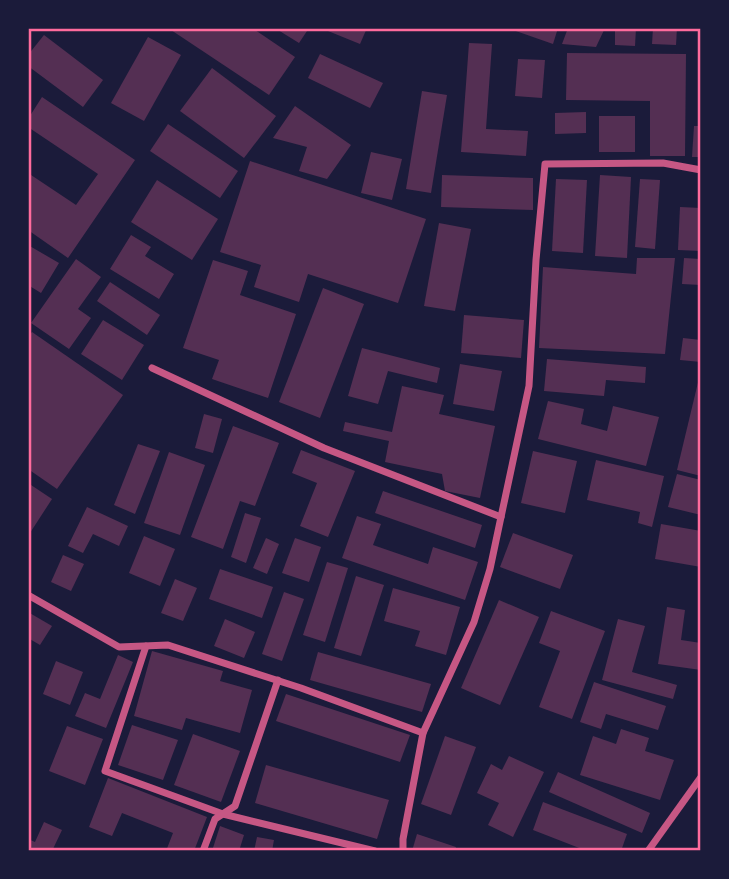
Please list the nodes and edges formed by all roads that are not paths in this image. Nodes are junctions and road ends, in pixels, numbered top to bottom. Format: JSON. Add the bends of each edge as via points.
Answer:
{"nodes":[{"id":1,"x":701,"y":170,"type":"edge"},
{"id":2,"x":152,"y":368,"type":"dead end"},
{"id":3,"x":501,"y":517,"type":"junction"},
{"id":4,"x":28,"y":596,"type":"edge"},
{"id":5,"x":146,"y":646,"type":"junction"},
{"id":6,"x":278,"y":680,"type":"junction"},
{"id":7,"x":424,"y":733,"type":"junction"},
{"id":8,"x":701,"y":777,"type":"edge"},
{"id":9,"x":223,"y":814,"type":"junction"},
{"id":10,"x":203,"y":851,"type":"edge"},
{"id":11,"x":375,"y":851,"type":"edge"},
{"id":12,"x":403,"y":851,"type":"edge"},
{"id":13,"x":648,"y":851,"type":"edge"}],
"edges":[{"from":1,"to":3,"type":"street","via":[[663,163],[545,164],[529,386]]},
{"from":2,"to":3,"type":"street","via":[[324,447]]},
{"from":3,"to":7,"type":"street","via":[[474,622]]},
{"from":4,"to":5,"type":"street","via":[[120,648]]},
{"from":5,"to":6,"type":"street","via":[[168,645]]},
{"from":5,"to":9,"type":"street","via":[[105,771]]},
{"from":6,"to":7,"type":"street"},
{"from":6,"to":9,"type":"street","via":[[235,806]]},
{"from":7,"to":12,"type":"street"},
{"from":8,"to":13,"type":"street"},
{"from":9,"to":10,"type":"street","via":[[215,819]]},
{"from":9,"to":11,"type":"street"}]}
